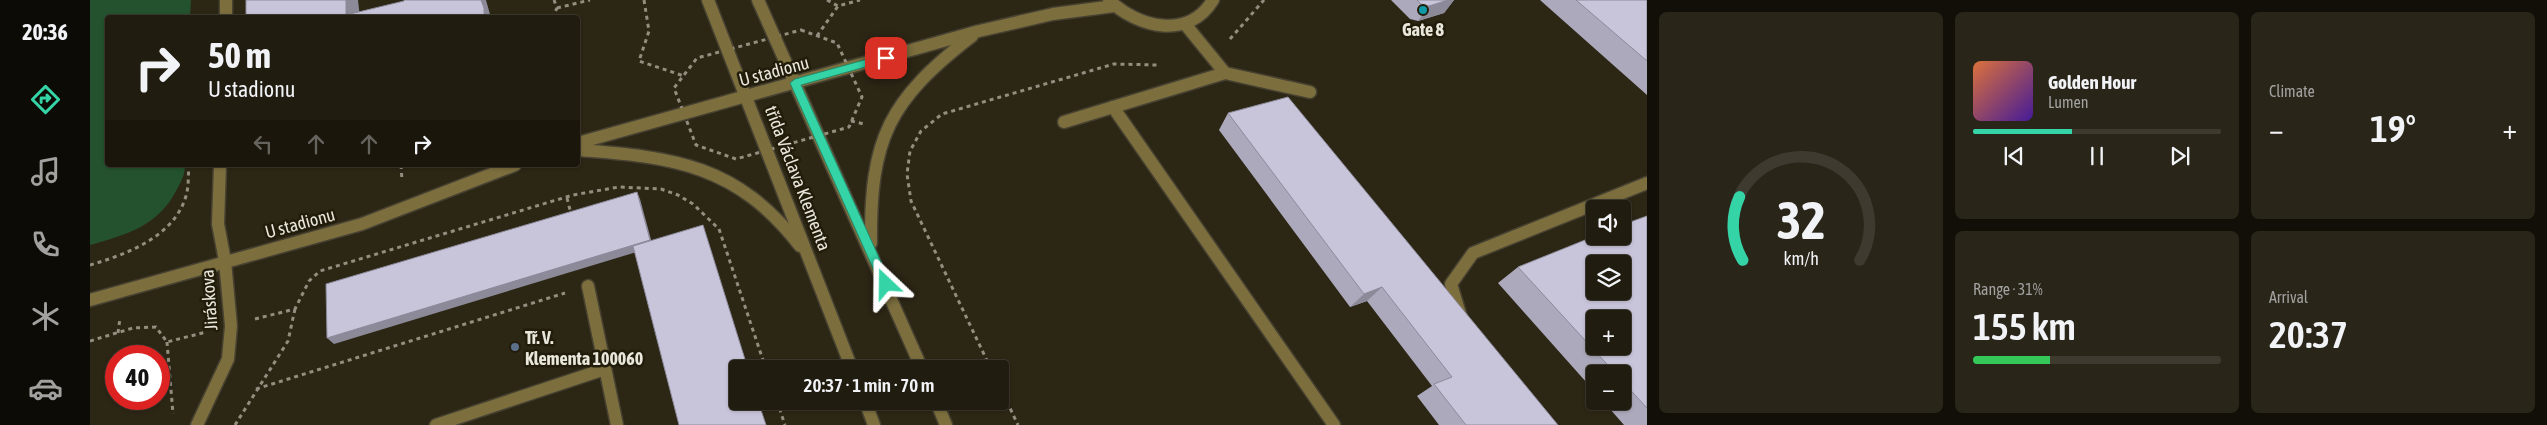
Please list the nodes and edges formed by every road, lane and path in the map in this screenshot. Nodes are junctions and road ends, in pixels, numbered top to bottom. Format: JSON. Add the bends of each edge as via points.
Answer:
{"nodes":[{"id":1,"x":226,"y":0,"type":"edge"},
{"id":2,"x":554,"y":0,"type":"edge"},
{"id":3,"x":590,"y":0,"type":"edge"},
{"id":4,"x":644,"y":0,"type":"edge"},
{"id":5,"x":708,"y":0,"type":"edge"},
{"id":6,"x":758,"y":0,"type":"edge"},
{"id":7,"x":827,"y":0,"type":"edge"},
{"id":8,"x":860,"y":0,"type":"edge"},
{"id":9,"x":1213,"y":0,"type":"edge"},
{"id":10,"x":1264,"y":0,"type":"edge"},
{"id":11,"x":1112,"y":3,"type":"edge"},
{"id":12,"x":838,"y":6,"type":"junction"},
{"id":13,"x":557,"y":8,"type":"junction"},
{"id":14,"x":226,"y":15,"type":"edge"},
{"id":15,"x":554,"y":15,"type":"edge"},
{"id":16,"x":1185,"y":24,"type":"junction"},
{"id":17,"x":979,"y":31,"type":"junction"},
{"id":18,"x":817,"y":36,"type":"dead end"},
{"id":19,"x":1213,"y":59,"type":"junction"},
{"id":20,"x":1164,"y":66,"type":"dead end"},
{"id":21,"x":1225,"y":73,"type":"junction"},
{"id":22,"x":684,"y":76,"type":"dead end"},
{"id":23,"x":795,"y":83,"type":"junction"},
{"id":24,"x":1310,"y":92,"type":"dead end"},
{"id":25,"x":746,"y":97,"type":"junction"},
{"id":26,"x":1113,"y":107,"type":"junction"},
{"id":27,"x":1064,"y":122,"type":"dead end"},
{"id":28,"x":580,"y":142,"type":"edge"},
{"id":29,"x":580,"y":150,"type":"edge"},
{"id":30,"x":189,"y":167,"type":"edge"},
{"id":31,"x":220,"y":167,"type":"edge"},
{"id":32,"x":400,"y":167,"type":"edge"},
{"id":33,"x":509,"y":167,"type":"edge"},
{"id":34,"x":402,"y":181,"type":"dead end"},
{"id":35,"x":1647,"y":184,"type":"edge"},
{"id":36,"x":567,"y":198,"type":"junction"},
{"id":37,"x":573,"y":219,"type":"edge"},
{"id":38,"x":871,"y":250,"type":"junction"},
{"id":39,"x":225,"y":261,"type":"junction"},
{"id":40,"x":810,"y":262,"type":"junction"},
{"id":41,"x":90,"y":265,"type":"edge"},
{"id":42,"x":588,"y":286,"type":"joint"},
{"id":43,"x":90,"y":300,"type":"edge"},
{"id":44,"x":295,"y":308,"type":"junction"},
{"id":45,"x":231,"y":326,"type":"junction"},
{"id":46,"x":1468,"y":326,"type":"edge"},
{"id":47,"x":90,"y":341,"type":"edge"},
{"id":48,"x":168,"y":342,"type":"junction"},
{"id":49,"x":763,"y":360,"type":"edge"},
{"id":50,"x":848,"y":360,"type":"edge"},
{"id":51,"x":918,"y":360,"type":"edge"},
{"id":52,"x":988,"y":360,"type":"edge"},
{"id":53,"x":605,"y":369,"type":"junction"},
{"id":54,"x":256,"y":389,"type":"junction"},
{"id":55,"x":1009,"y":406,"type":"edge"},
{"id":56,"x":780,"y":410,"type":"edge"},
{"id":57,"x":868,"y":410,"type":"edge"},
{"id":58,"x":940,"y":410,"type":"edge"},
{"id":59,"x":173,"y":415,"type":"dead end"},
{"id":60,"x":197,"y":425,"type":"edge"},
{"id":61,"x":235,"y":425,"type":"edge"},
{"id":62,"x":436,"y":425,"type":"edge"},
{"id":63,"x":617,"y":425,"type":"edge"},
{"id":64,"x":785,"y":425,"type":"edge"},
{"id":65,"x":874,"y":425,"type":"edge"},
{"id":66,"x":946,"y":425,"type":"edge"},
{"id":67,"x":1018,"y":425,"type":"edge"},
{"id":68,"x":1334,"y":425,"type":"edge"}],
"edges":[{"from":1,"to":14,"type":"street"},
{"from":2,"to":13,"type":"path"},
{"from":3,"to":13,"type":"path"},
{"from":4,"to":22,"type":"path","via":[[650,24],[639,61]]},
{"from":5,"to":25,"type":"street","name":"třída Václava Klementa"},
{"from":6,"to":23,"type":"street","name":"třída Václava Klementa"},
{"from":7,"to":12,"type":"path"},
{"from":8,"to":12,"type":"path"},
{"from":9,"to":16,"type":"street","via":[[1207,11]]},
{"from":10,"to":19,"type":"path"},
{"from":11,"to":16,"type":"street","via":[[1134,19],[1160,25]]},
{"from":11,"to":17,"type":"street","name":"U stadionu"},
{"from":12,"to":18,"type":"path"},
{"from":13,"to":15,"type":"path"},
{"from":16,"to":19,"type":"street"},
{"from":17,"to":23,"type":"street","name":"U stadionu"},
{"from":17,"to":38,"type":"street","name":"U stadionu","via":[[944,56],[916,82],[889,118],[880,139],[872,181]]},
{"from":19,"to":21,"type":"street"},
{"from":20,"to":52,"type":"path","via":[[1114,64],[942,114],[916,136],[906,170],[911,201]]},
{"from":21,"to":24,"type":"street"},
{"from":21,"to":26,"type":"street"},
{"from":23,"to":25,"type":"street","name":"U stadionu"},
{"from":23,"to":38,"type":"street","name":"třída Václava Klementa"},
{"from":25,"to":28,"type":"street","name":"U stadionu"},
{"from":25,"to":40,"type":"street","name":"třída Václava Klementa"},
{"from":26,"to":27,"type":"street"},
{"from":26,"to":68,"type":"street"},
{"from":29,"to":40,"type":"street","via":[[648,158],[703,169],[754,199],[788,231]]},
{"from":30,"to":41,"type":"path","via":[[186,196],[173,220],[128,253]]},
{"from":31,"to":39,"type":"street","name":"Jiráskova","via":[[218,224]]},
{"from":32,"to":34,"type":"path"},
{"from":33,"to":39,"type":"street","name":"U stadionu","via":[[362,224]]},
{"from":35,"to":46,"type":"street","via":[[1472,253],[1451,284],[1461,318]]},
{"from":36,"to":37,"type":"path"},
{"from":36,"to":44,"type":"path","via":[[320,271],[309,280]]},
{"from":36,"to":49,"type":"path","via":[[633,187],[661,189],[681,196],[703,212],[719,229]]},
{"from":38,"to":51,"type":"street","name":"třída Václava Klementa"},
{"from":39,"to":43,"type":"street","name":"U stadionu"},
{"from":39,"to":45,"type":"street","name":"Jiráskova"},
{"from":40,"to":50,"type":"street","name":"třída Václava Klementa"},
{"from":42,"to":53,"type":"street"},
{"from":42,"to":54,"type":"path"},
{"from":44,"to":45,"type":"path"},
{"from":44,"to":54,"type":"path","via":[[288,341]]},
{"from":45,"to":48,"type":"path"},
{"from":45,"to":60,"type":"street","name":"Jiráskova","via":[[228,359]]},
{"from":47,"to":48,"type":"path","via":[[133,328],[156,326]]},
{"from":48,"to":59,"type":"path"},
{"from":53,"to":62,"type":"street"},
{"from":53,"to":63,"type":"street"},
{"from":54,"to":61,"type":"path"},
{"from":55,"to":67,"type":"path"},
{"from":56,"to":64,"type":"path"},
{"from":57,"to":65,"type":"street"},
{"from":58,"to":66,"type":"street"}]}
